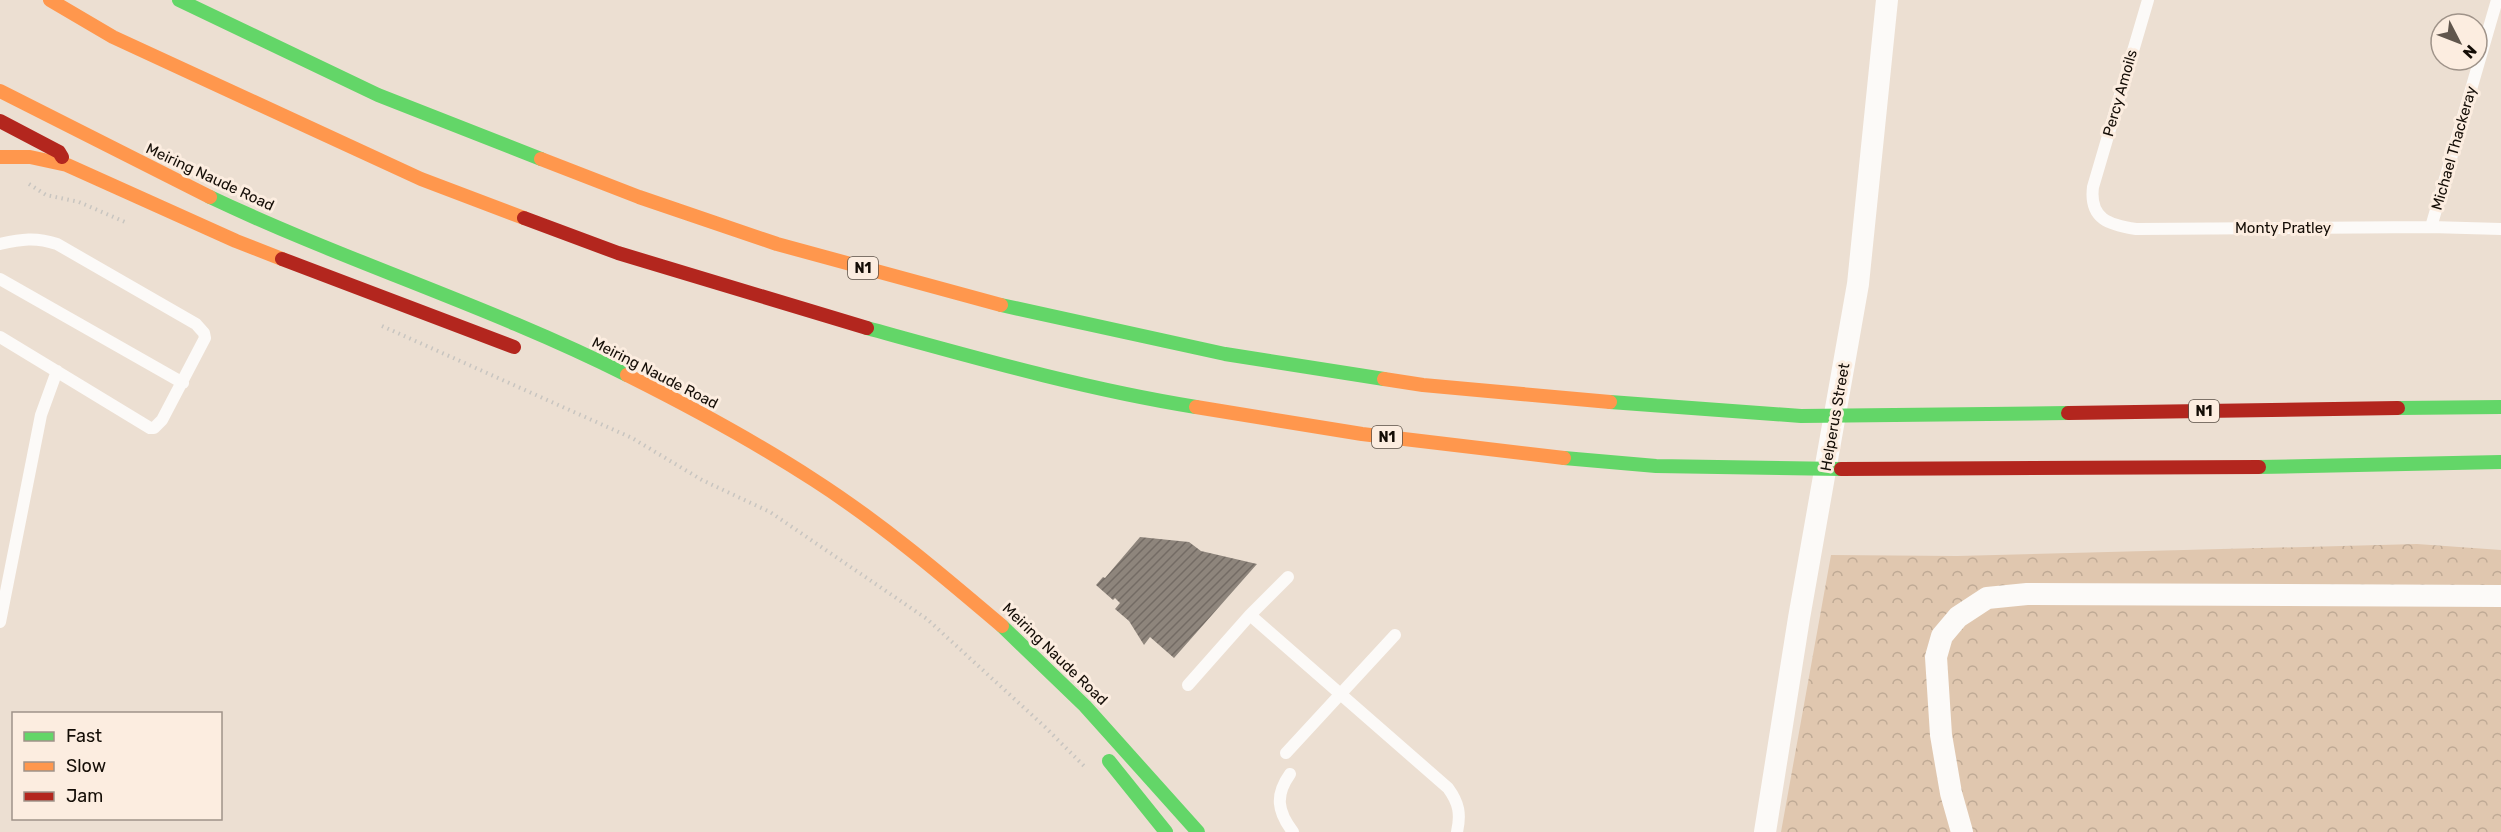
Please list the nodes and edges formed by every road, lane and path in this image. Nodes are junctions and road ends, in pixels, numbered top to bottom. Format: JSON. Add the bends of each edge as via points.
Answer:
{"nodes":[{"id":1,"x":50,"y":0,"type":"edge"},
{"id":2,"x":179,"y":0,"type":"edge"},
{"id":3,"x":1887,"y":0,"type":"edge"},
{"id":4,"x":2148,"y":0,"type":"edge"},
{"id":5,"x":2497,"y":0,"type":"edge"},
{"id":6,"x":0,"y":91,"type":"edge"},
{"id":7,"x":0,"y":121,"type":"edge"},
{"id":8,"x":0,"y":156,"type":"edge"},
{"id":9,"x":67,"y":165,"type":"junction"},
{"id":10,"x":21,"y":179,"type":"dead end"},
{"id":11,"x":2093,"y":187,"type":"joint"},
{"id":12,"x":126,"y":222,"type":"dead end"},
{"id":13,"x":2431,"y":227,"type":"junction"},
{"id":14,"x":2501,"y":229,"type":"edge"},
{"id":15,"x":0,"y":244,"type":"edge"},
{"id":16,"x":0,"y":279,"type":"edge"},
{"id":17,"x":377,"y":324,"type":"dead end"},
{"id":18,"x":0,"y":337,"type":"edge"},
{"id":19,"x":525,"y":351,"type":"dead end"},
{"id":20,"x":57,"y":371,"type":"junction"},
{"id":21,"x":183,"y":383,"type":"junction"},
{"id":22,"x":2501,"y":395,"type":"edge"},
{"id":23,"x":2501,"y":407,"type":"edge"},
{"id":24,"x":2469,"y":408,"type":"junction"},
{"id":25,"x":2501,"y":462,"type":"edge"},
{"id":26,"x":2438,"y":463,"type":"junction"},
{"id":27,"x":2484,"y":478,"type":"dead end"},
{"id":28,"x":1288,"y":577,"type":"dead end"},
{"id":29,"x":2501,"y":596,"type":"edge"},
{"id":30,"x":1250,"y":615,"type":"junction"},
{"id":31,"x":0,"y":622,"type":"edge"},
{"id":32,"x":1395,"y":635,"type":"dead end"},
{"id":33,"x":1188,"y":685,"type":"dead end"},
{"id":34,"x":1341,"y":693,"type":"junction"},
{"id":35,"x":1098,"y":748,"type":"dead end"},
{"id":36,"x":1286,"y":753,"type":"dead end"},
{"id":37,"x":1090,"y":772,"type":"dead end"},
{"id":38,"x":1290,"y":774,"type":"dead end"},
{"id":39,"x":1166,"y":832,"type":"edge"},
{"id":40,"x":1198,"y":832,"type":"edge"},
{"id":41,"x":1293,"y":832,"type":"edge"},
{"id":42,"x":1457,"y":832,"type":"edge"},
{"id":43,"x":1765,"y":832,"type":"edge"},
{"id":44,"x":1962,"y":832,"type":"edge"}],
"edges":[{"from":1,"to":26,"type":"main road","number":"N1","via":[[113,37],[421,179],[618,253],[989,362],[1134,397],[1362,434],[1656,466],[2184,468]]},
{"from":2,"to":24,"type":"main road","number":"N1","via":[[388,99],[734,230],[1060,320],[1225,354],[1423,385],[1695,411],[1801,416]]},
{"from":3,"to":43,"type":"street","name":"Helperus Street","via":[[1858,284]]},
{"from":4,"to":11,"type":"lane","name":"Percy Amoils"},
{"from":5,"to":13,"type":"lane","name":"Michael Thackeray"},
{"from":6,"to":40,"type":"main road","name":"Meiring Naude Road","via":[[245,213],[553,340],[629,376],[718,423],[816,482],[902,543],[982,607],[1057,676],[1131,753]]},
{"from":7,"to":9,"type":"main road","via":[[59,152]]},
{"from":8,"to":9,"type":"main road","via":[[30,157]]},
{"from":9,"to":19,"type":"main road","via":[[236,241]]},
{"from":10,"to":12,"type":"path","via":[[46,195],[79,202]]},
{"from":11,"to":13,"type":"lane","name":"Monty Pratley","via":[[2094,206],[2106,221],[2136,229]]},
{"from":13,"to":14,"type":"lane","name":"Monty Pratley"},
{"from":15,"to":21,"type":"lane","via":[[22,239],[57,244],[196,324],[205,338]]},
{"from":16,"to":21,"type":"lane"},
{"from":17,"to":37,"type":"path","via":[[633,438],[702,480],[770,512],[927,619]]},
{"from":18,"to":20,"type":"lane"},
{"from":20,"to":21,"type":"lane","via":[[150,428],[162,420]]},
{"from":20,"to":31,"type":"lane","via":[[41,415]]},
{"from":22,"to":24,"type":"main road"},
{"from":23,"to":24,"type":"main road","number":"N1"},
{"from":25,"to":26,"type":"main road","number":"N1"},
{"from":26,"to":27,"type":"main road"},
{"from":28,"to":30,"type":"lane"},
{"from":29,"to":44,"type":"street","via":[[2051,594],[1987,598],[1947,629],[1936,657],[1941,735]]},
{"from":30,"to":33,"type":"lane"},
{"from":30,"to":34,"type":"lane"},
{"from":32,"to":34,"type":"lane"},
{"from":34,"to":36,"type":"lane"},
{"from":34,"to":42,"type":"lane","via":[[1448,788],[1460,812]]},
{"from":35,"to":39,"type":"main road"},
{"from":38,"to":41,"type":"lane","via":[[1279,800]]}]}
